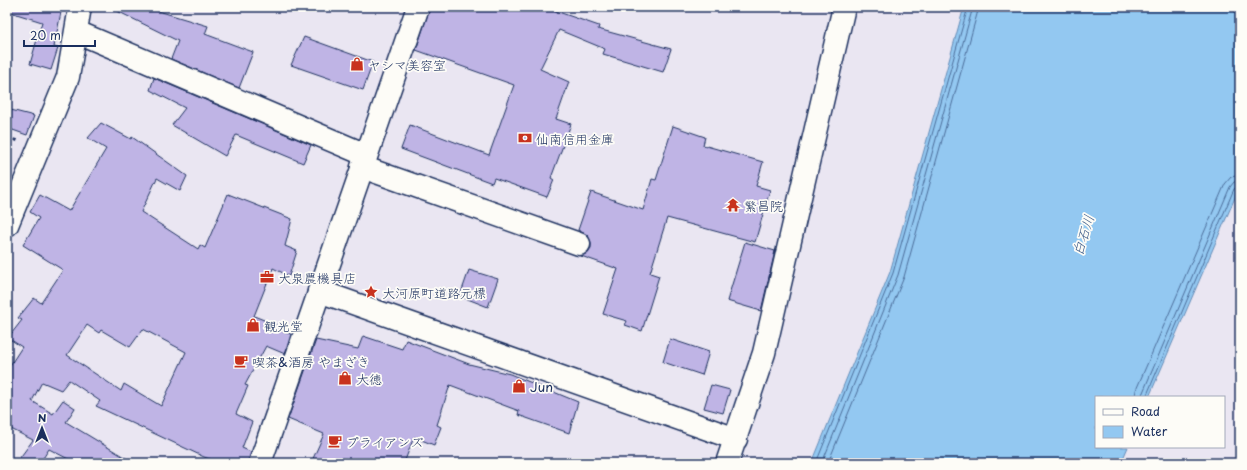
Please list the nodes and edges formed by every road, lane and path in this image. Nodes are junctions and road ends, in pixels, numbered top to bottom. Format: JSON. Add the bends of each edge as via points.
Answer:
{"nodes":[{"id":1,"x":80,"y":7,"type":"edge"},
{"id":2,"x":418,"y":7,"type":"edge"},
{"id":3,"x":844,"y":7,"type":"edge"},
{"id":4,"x":77,"y":32,"type":"junction"},
{"id":5,"x":364,"y":161,"type":"junction"},
{"id":6,"x":7,"y":225,"type":"edge"},
{"id":7,"x":579,"y":244,"type":"dead end"},
{"id":8,"x":319,"y":291,"type":"junction"},
{"id":9,"x":736,"y":439,"type":"junction"},
{"id":10,"x":260,"y":463,"type":"edge"},
{"id":11,"x":727,"y":463,"type":"edge"}],
"edges":[{"from":1,"to":4,"type":"street"},
{"from":2,"to":5,"type":"street"},
{"from":3,"to":9,"type":"street","via":[[764,353]]},
{"from":4,"to":5,"type":"street"},
{"from":4,"to":6,"type":"street","via":[[68,77]]},
{"from":5,"to":7,"type":"street"},
{"from":5,"to":8,"type":"street"},
{"from":8,"to":9,"type":"street"},
{"from":8,"to":10,"type":"street"},
{"from":9,"to":11,"type":"street"}]}
